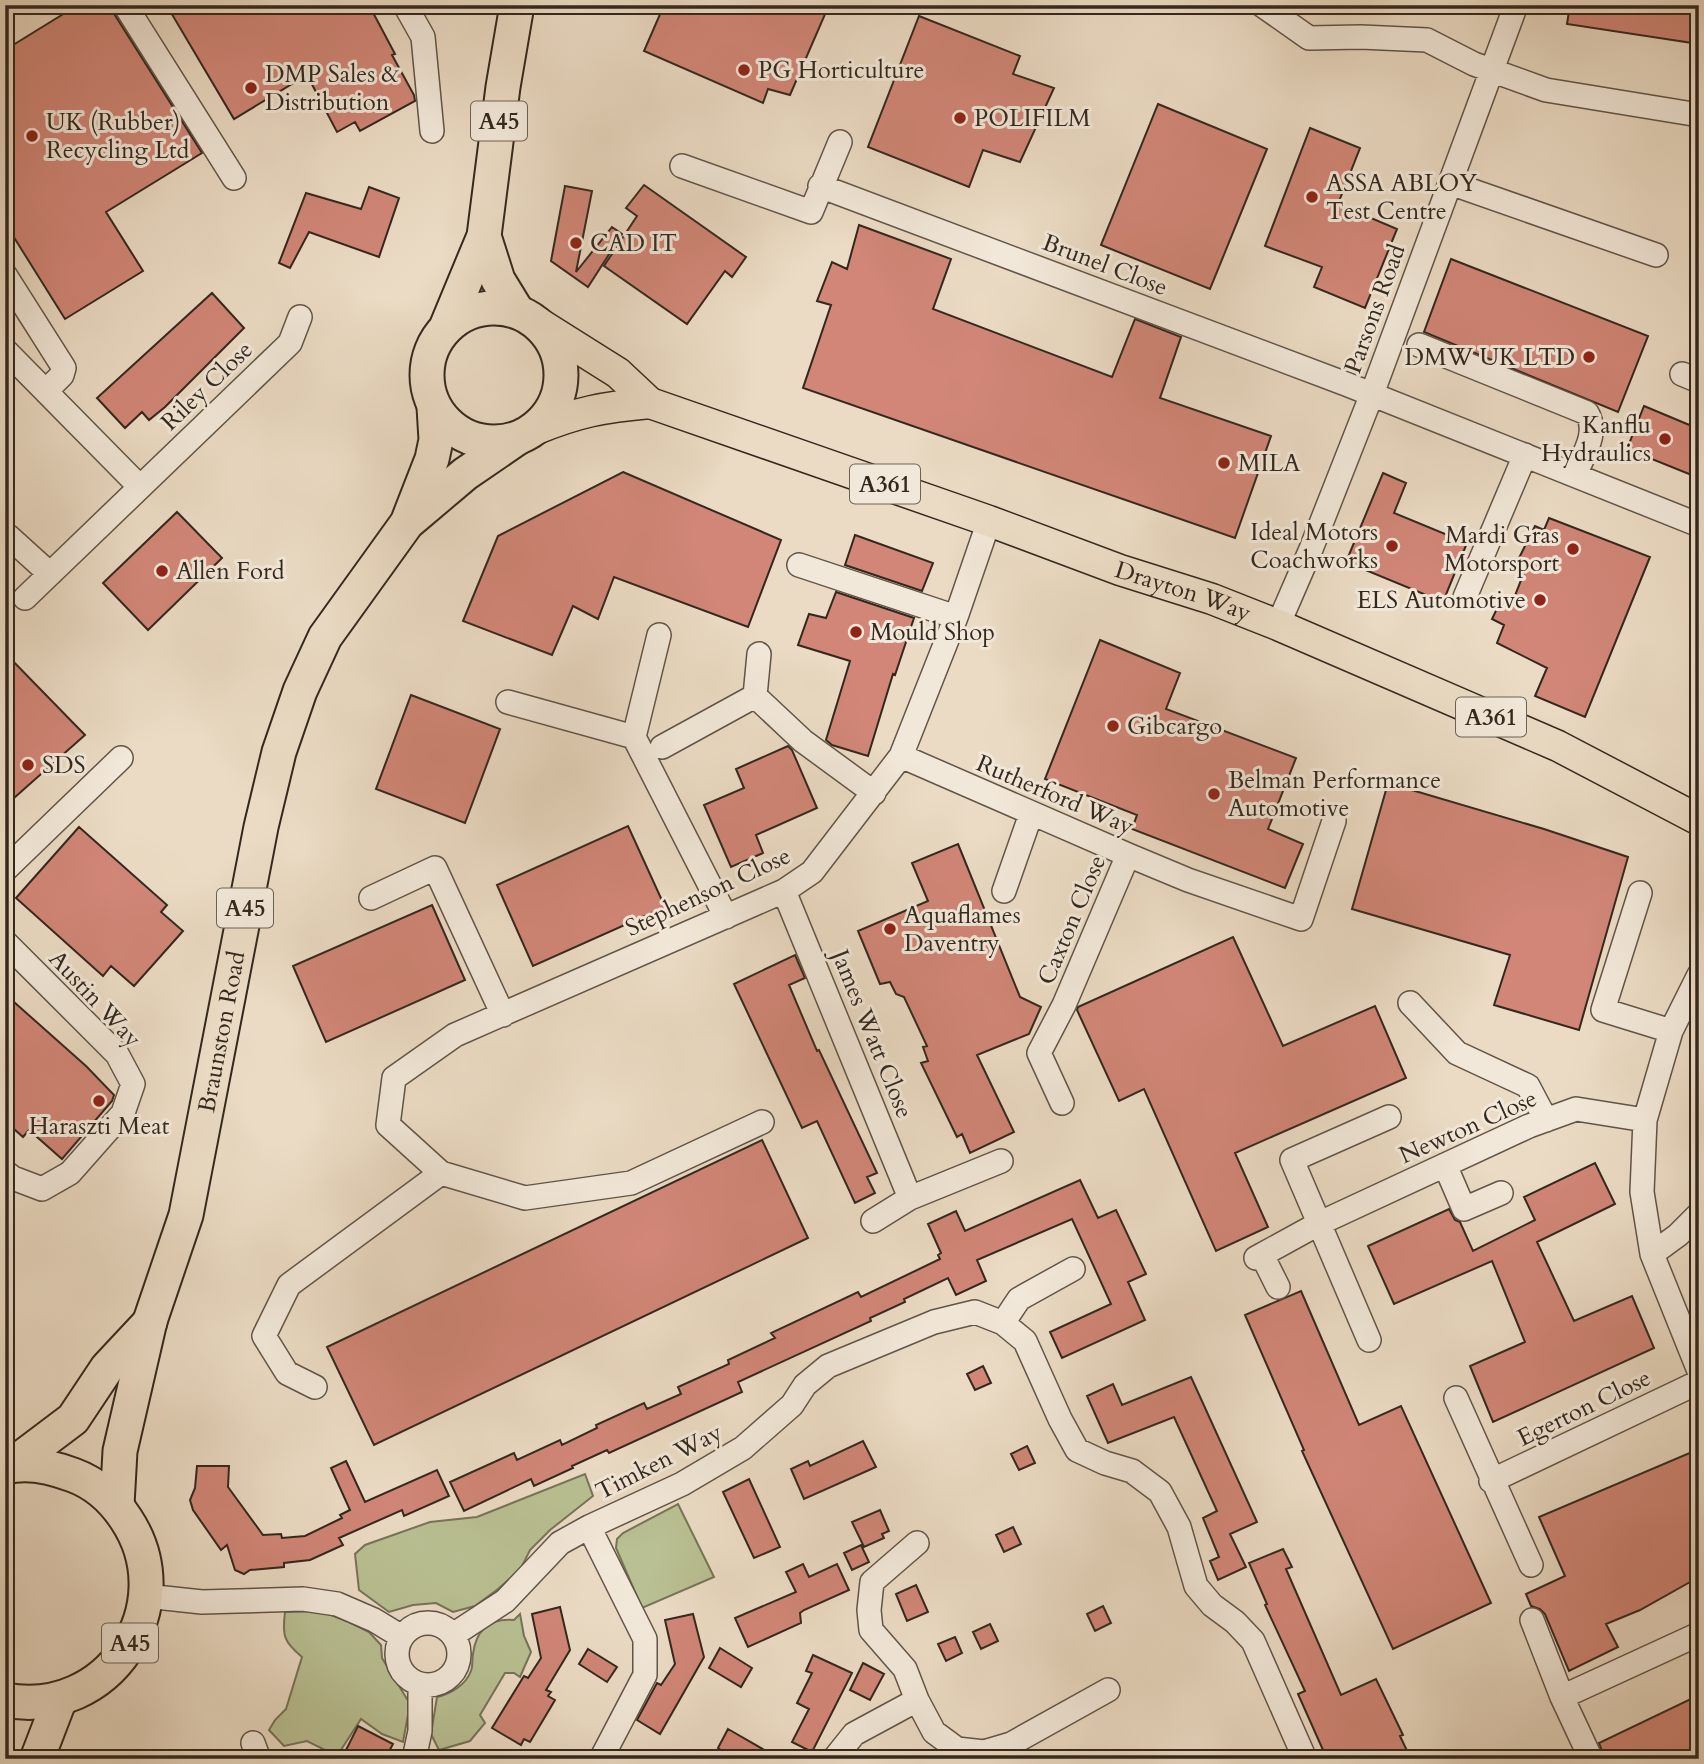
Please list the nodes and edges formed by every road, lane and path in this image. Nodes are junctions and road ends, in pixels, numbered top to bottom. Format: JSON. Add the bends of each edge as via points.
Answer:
{"nodes":[{"id":1,"x":125,"y":5,"type":"edge"},
{"id":2,"x":405,"y":5,"type":"edge"},
{"id":3,"x":517,"y":5,"type":"edge"},
{"id":4,"x":1262,"y":5,"type":"edge"},
{"id":5,"x":1516,"y":5,"type":"edge"},
{"id":6,"x":1493,"y":71,"type":"junction"},
{"id":7,"x":1699,"y":115,"type":"edge"},
{"id":8,"x":432,"y":131,"type":"dead end"},
{"id":9,"x":840,"y":142,"type":"dead end"},
{"id":10,"x":682,"y":166,"type":"dead end"},
{"id":11,"x":234,"y":178,"type":"dead end"},
{"id":12,"x":1450,"y":183,"type":"junction"},
{"id":13,"x":820,"y":186,"type":"junction"},
{"id":14,"x":484,"y":236,"type":"junction"},
{"id":15,"x":1656,"y":255,"type":"dead end"},
{"id":16,"x":5,"y":275,"type":"edge"},
{"id":17,"x":300,"y":317,"type":"dead end"},
{"id":18,"x":527,"y":317,"type":"junction"},
{"id":19,"x":447,"y":325,"type":"junction"},
{"id":20,"x":1419,"y":345,"type":"dead end"},
{"id":21,"x":5,"y":350,"type":"edge"},
{"id":22,"x":46,"y":391,"type":"junction"},
{"id":23,"x":1372,"y":394,"type":"junction"},
{"id":24,"x":650,"y":402,"type":"junction"},
{"id":25,"x":434,"y":407,"type":"junction"},
{"id":26,"x":525,"y":435,"type":"junction"},
{"id":27,"x":1525,"y":455,"type":"junction"},
{"id":28,"x":1575,"y":475,"type":"junction"},
{"id":29,"x":140,"y":487,"type":"junction"},
{"id":30,"x":989,"y":521,"type":"junction"},
{"id":31,"x":407,"y":523,"type":"junction"},
{"id":32,"x":1699,"y":525,"type":"edge"},
{"id":33,"x":5,"y":538,"type":"edge"},
{"id":34,"x":799,"y":565,"type":"dead end"},
{"id":35,"x":50,"y":574,"type":"junction"},
{"id":36,"x":1465,"y":597,"type":"dead end"},
{"id":37,"x":25,"y":598,"type":"dead end"},
{"id":38,"x":956,"y":617,"type":"junction"},
{"id":39,"x":1278,"y":625,"type":"junction"},
{"id":40,"x":659,"y":635,"type":"dead end"},
{"id":41,"x":759,"y":654,"type":"dead end"},
{"id":42,"x":755,"y":696,"type":"junction"},
{"id":43,"x":508,"y":702,"type":"dead end"},
{"id":44,"x":634,"y":737,"type":"junction"},
{"id":45,"x":662,"y":747,"type":"dead end"},
{"id":46,"x":901,"y":755,"type":"junction"},
{"id":47,"x":121,"y":758,"type":"dead end"},
{"id":48,"x":874,"y":793,"type":"junction"},
{"id":49,"x":1031,"y":814,"type":"junction"},
{"id":50,"x":1699,"y":820,"type":"edge"},
{"id":51,"x":1334,"y":821,"type":"dead end"},
{"id":52,"x":1128,"y":855,"type":"junction"},
{"id":53,"x":5,"y":870,"type":"edge"},
{"id":54,"x":784,"y":891,"type":"junction"},
{"id":55,"x":1004,"y":891,"type":"dead end"},
{"id":56,"x":1640,"y":893,"type":"dead end"},
{"id":57,"x":371,"y":898,"type":"dead end"},
{"id":58,"x":726,"y":917,"type":"junction"},
{"id":59,"x":5,"y":942,"type":"edge"},
{"id":60,"x":1697,"y":981,"type":"edge"},
{"id":61,"x":1410,"y":1003,"type":"dead end"},
{"id":62,"x":503,"y":1014,"type":"junction"},
{"id":63,"x":1671,"y":1031,"type":"junction"},
{"id":64,"x":1062,"y":1104,"type":"dead end"},
{"id":65,"x":1389,"y":1117,"type":"dead end"},
{"id":66,"x":1546,"y":1120,"type":"junction"},
{"id":67,"x":1646,"y":1120,"type":"junction"},
{"id":68,"x":762,"y":1122,"type":"dead end"},
{"id":69,"x":1001,"y":1161,"type":"dead end"},
{"id":70,"x":1445,"y":1165,"type":"junction"},
{"id":71,"x":5,"y":1172,"type":"edge"},
{"id":72,"x":441,"y":1172,"type":"junction"},
{"id":73,"x":1501,"y":1193,"type":"dead end"},
{"id":74,"x":911,"y":1198,"type":"junction"},
{"id":75,"x":1699,"y":1214,"type":"edge"},
{"id":76,"x":873,"y":1221,"type":"dead end"},
{"id":77,"x":1318,"y":1224,"type":"junction"},
{"id":78,"x":1652,"y":1254,"type":"junction"},
{"id":79,"x":1073,"y":1269,"type":"dead end"},
{"id":80,"x":1278,"y":1287,"type":"dead end"},
{"id":81,"x":150,"y":1321,"type":"junction"},
{"id":82,"x":1003,"y":1323,"type":"junction"},
{"id":83,"x":1369,"y":1340,"type":"dead end"},
{"id":84,"x":1699,"y":1371,"type":"edge"},
{"id":85,"x":1699,"y":1381,"type":"edge"},
{"id":86,"x":315,"y":1387,"type":"dead end"},
{"id":87,"x":1456,"y":1398,"type":"dead end"},
{"id":88,"x":9,"y":1466,"type":"edge"},
{"id":89,"x":1492,"y":1481,"type":"junction"},
{"id":90,"x":117,"y":1505,"type":"junction"},
{"id":91,"x":589,"y":1527,"type":"junction"},
{"id":92,"x":917,"y":1543,"type":"dead end"},
{"id":93,"x":1531,"y":1565,"type":"dead end"},
{"id":94,"x":146,"y":1596,"type":"junction"},
{"id":95,"x":1532,"y":1620,"type":"dead end"},
{"id":96,"x":1699,"y":1634,"type":"edge"},
{"id":97,"x":453,"y":1635,"type":"junction"},
{"id":98,"x":402,"y":1637,"type":"junction"},
{"id":99,"x":420,"y":1684,"type":"junction"},
{"id":100,"x":1108,"y":1690,"type":"dead end"},
{"id":101,"x":1562,"y":1697,"type":"junction"},
{"id":102,"x":60,"y":1699,"type":"junction"},
{"id":103,"x":5,"y":1700,"type":"edge"},
{"id":104,"x":917,"y":1700,"type":"junction"},
{"id":105,"x":37,"y":1759,"type":"edge"},
{"id":106,"x":414,"y":1759,"type":"edge"},
{"id":107,"x":601,"y":1759,"type":"edge"},
{"id":108,"x":834,"y":1759,"type":"edge"},
{"id":109,"x":1305,"y":1759,"type":"edge"},
{"id":110,"x":1591,"y":1759,"type":"edge"}],
"edges":[{"from":1,"to":11,"type":"street"},
{"from":2,"to":8,"type":"street","via":[[423,37]]},
{"from":3,"to":14,"type":"highway","number":"A45"},
{"from":4,"to":6,"type":"street","via":[[1309,38],[1427,40]]},
{"from":5,"to":6,"type":"street","name":"Parsons Road"},
{"from":6,"to":7,"type":"street","via":[[1546,90]]},
{"from":6,"to":12,"type":"street","name":"Parsons Road"},
{"from":9,"to":13,"type":"street"},
{"from":10,"to":13,"type":"street","via":[[811,212]]},
{"from":12,"to":15,"type":"street"},
{"from":12,"to":23,"type":"street","name":"Parsons Road"},
{"from":13,"to":23,"type":"street","name":"Brunel Close"},
{"from":14,"to":18,"type":"highway","number":"A45","via":[[498,279]]},
{"from":14,"to":19,"type":"highway","number":"A45"},
{"from":16,"to":22,"type":"street","via":[[64,368]]},
{"from":17,"to":29,"type":"street","name":"Riley Close","via":[[290,343]]},
{"from":18,"to":19,"type":"highway","via":[[499,307],[480,308]]},
{"from":18,"to":24,"type":"main road","name":"Drayton Way","number":"A361","via":[[618,373]]},
{"from":18,"to":26,"type":"highway","number":"A45","via":[[551,338],[562,377],[548,415]]},
{"from":19,"to":25,"type":"highway","number":"A45","via":[[427,364],[427,386]]},
{"from":20,"to":28,"type":"street","via":[[1587,413],[1592,432]]},
{"from":21,"to":22,"type":"street"},
{"from":22,"to":29,"type":"street"},
{"from":23,"to":27,"type":"street","name":"Brunel Close"},
{"from":23,"to":39,"type":"street"},
{"from":24,"to":26,"type":"main road","name":"Drayton Way","number":"A361","via":[[569,415]]},
{"from":24,"to":30,"type":"main road","name":"Drayton Way","number":"A361"},
{"from":25,"to":26,"type":"highway","via":[[460,434],[478,441],[497,443]]},
{"from":25,"to":31,"type":"highway","name":"Braunston Road","number":"A45","via":[[434,450]]},
{"from":26,"to":31,"type":"highway","name":"Braunston Road","number":"A45","via":[[465,474]]},
{"from":27,"to":28,"type":"street","name":"Brunel Close"},
{"from":27,"to":36,"type":"street"},
{"from":28,"to":32,"type":"street","name":"Brunel Close"},
{"from":29,"to":35,"type":"street","name":"Riley Close"},
{"from":30,"to":38,"type":"street","name":"Stephenson Close"},
{"from":30,"to":39,"type":"main road","name":"Drayton Way","number":"A361"},
{"from":31,"to":81,"type":"highway","name":"Braunston Road","number":"A45","via":[[325,637],[279,752],[186,1215]]},
{"from":33,"to":35,"type":"street"},
{"from":34,"to":38,"type":"street"},
{"from":35,"to":37,"type":"street","name":"Riley Close"},
{"from":38,"to":46,"type":"street","name":"Stephenson Close"},
{"from":39,"to":50,"type":"main road","name":"Drayton Way","number":"A361","via":[[1558,746]]},
{"from":40,"to":44,"type":"street"},
{"from":41,"to":42,"type":"street"},
{"from":42,"to":45,"type":"street"},
{"from":42,"to":48,"type":"street","via":[[803,741]]},
{"from":43,"to":44,"type":"street"},
{"from":44,"to":58,"type":"street"},
{"from":46,"to":48,"type":"street","name":"Stephenson Close"},
{"from":46,"to":49,"type":"street","name":"Rutherford Way"},
{"from":47,"to":53,"type":"street"},
{"from":48,"to":54,"type":"street","name":"Stephenson Close","via":[[812,872]]},
{"from":49,"to":52,"type":"street","name":"Rutherford Way"},
{"from":49,"to":55,"type":"street"},
{"from":51,"to":52,"type":"street","name":"Rutherford Way","via":[[1301,919]]},
{"from":52,"to":64,"type":"street","name":"Caxton Close","via":[[1039,1054]]},
{"from":54,"to":58,"type":"street","name":"Stephenson Close"},
{"from":54,"to":74,"type":"street","name":"James Watt Close"},
{"from":56,"to":63,"type":"street","via":[[1603,1010]]},
{"from":57,"to":62,"type":"street","via":[[435,868]]},
{"from":58,"to":62,"type":"street","name":"Stephenson Close"},
{"from":59,"to":71,"type":"street","name":"Austin Way","via":[[117,1054],[133,1084],[122,1113],[70,1173],[42,1189]]},
{"from":60,"to":63,"type":"street"},
{"from":61,"to":66,"type":"street","via":[[1457,1053],[1528,1086]]},
{"from":62,"to":72,"type":"street","name":"Stephenson Close","via":[[455,1035],[394,1078],[388,1125]]},
{"from":63,"to":67,"type":"street"},
{"from":65,"to":77,"type":"street","via":[[1292,1160]]},
{"from":66,"to":67,"type":"street","name":"Newton Close","via":[[1576,1109]]},
{"from":66,"to":70,"type":"street","name":"Newton Close"},
{"from":67,"to":78,"type":"street","via":[[1643,1192]]},
{"from":68,"to":72,"type":"street","via":[[631,1183],[525,1198]]},
{"from":69,"to":74,"type":"street"},
{"from":70,"to":73,"type":"street","via":[[1464,1209]]},
{"from":70,"to":77,"type":"street","name":"Newton Close"},
{"from":72,"to":86,"type":"street","via":[[289,1284],[264,1336],[287,1373]]},
{"from":74,"to":76,"type":"street"},
{"from":75,"to":78,"type":"street"},
{"from":77,"to":80,"type":"street","name":"Newton Close","via":[[1259,1256]]},
{"from":77,"to":83,"type":"street"},
{"from":78,"to":84,"type":"street"},
{"from":79,"to":82,"type":"street","via":[[1019,1299]]},
{"from":81,"to":88,"type":"highway","name":"Braunston Road","number":"A45","via":[[107,1367],[73,1419]]},
{"from":81,"to":90,"type":"highway","name":"Braunston Road","number":"A45","via":[[120,1451]]},
{"from":82,"to":91,"type":"street","name":"Timken Way","via":[[975,1312],[934,1322],[828,1366],[743,1448],[682,1484]]},
{"from":82,"to":109,"type":"street","name":"Timken Way","via":[[1025,1341],[1077,1450],[1132,1471],[1160,1492],[1179,1527],[1196,1586],[1253,1642]]},
{"from":85,"to":89,"type":"street","name":"Egerton Close"},
{"from":87,"to":89,"type":"street"},
{"from":88,"to":90,"type":"highway","via":[[51,1466],[87,1480]]},
{"from":89,"to":93,"type":"street"},
{"from":90,"to":94,"type":"highway","number":"A45","via":[[135,1532],[145,1563]]},
{"from":91,"to":97,"type":"street","name":"Timken Way","via":[[560,1543],[505,1601]]},
{"from":91,"to":107,"type":"street","via":[[646,1640],[645,1675]]},
{"from":92,"to":104,"type":"street","via":[[872,1583],[869,1610],[871,1630],[905,1669]]},
{"from":94,"to":98,"type":"street","via":[[202,1602],[303,1599],[337,1604]]},
{"from":94,"to":102,"type":"highway","number":"A45","via":[[138,1630],[119,1661],[93,1684]]},
{"from":95,"to":101,"type":"street"},
{"from":96,"to":101,"type":"street"},
{"from":97,"to":98,"type":"street","via":[[433,1623],[422,1623]]},
{"from":97,"to":99,"type":"street","via":[[460,1655],[453,1673],[441,1682]]},
{"from":98,"to":99,"type":"street","via":[[398,1658],[404,1673]]},
{"from":99,"to":106,"type":"street","via":[[420,1731]]},
{"from":100,"to":104,"type":"street","via":[[1011,1744],[984,1752],[957,1749],[934,1732]]},
{"from":101,"to":110,"type":"street"},
{"from":102,"to":103,"type":"highway","number":"A45","via":[[24,1704]]},
{"from":102,"to":105,"type":"highway"},
{"from":104,"to":108,"type":"street","via":[[854,1734]]}]}
